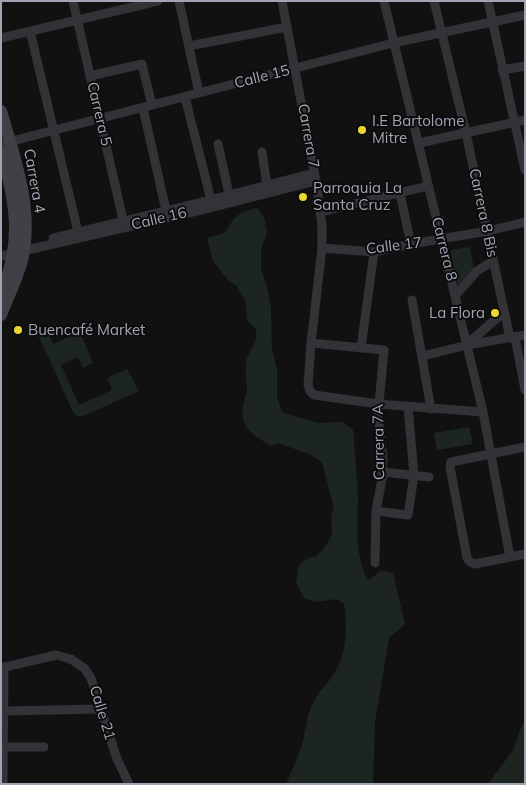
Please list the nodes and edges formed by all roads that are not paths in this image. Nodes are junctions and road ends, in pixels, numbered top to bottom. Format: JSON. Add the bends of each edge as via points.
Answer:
{"nodes":[{"id":1,"x":73,"y":1,"type":"edge"},
{"id":2,"x":158,"y":1,"type":"edge"},
{"id":3,"x":179,"y":1,"type":"edge"},
{"id":4,"x":282,"y":1,"type":"edge"},
{"id":5,"x":384,"y":1,"type":"edge"},
{"id":6,"x":434,"y":1,"type":"edge"},
{"id":7,"x":488,"y":1,"type":"edge"},
{"id":8,"x":525,"y":15,"type":"edge"},
{"id":9,"x":77,"y":20,"type":"junction"},
{"id":10,"x":492,"y":22,"type":"junction"},
{"id":11,"x":287,"y":27,"type":"junction"},
{"id":12,"x":30,"y":31,"type":"junction"},
{"id":13,"x":442,"y":33,"type":"junction"},
{"id":14,"x":1,"y":38,"type":"edge"},
{"id":15,"x":393,"y":43,"type":"junction"},
{"id":16,"x":189,"y":46,"type":"junction"},
{"id":17,"x":525,"y":66,"type":"edge"},
{"id":18,"x":295,"y":68,"type":"junction"},
{"id":19,"x":502,"y":70,"type":"junction"},
{"id":20,"x":90,"y":76,"type":"junction"},
{"id":21,"x":199,"y":93,"type":"junction"},
{"id":22,"x":185,"y":97,"type":"junction"},
{"id":23,"x":147,"y":107,"type":"junction"},
{"id":24,"x":1,"y":110,"type":"edge"},
{"id":25,"x":100,"y":119,"type":"junction"},
{"id":26,"x":525,"y":120,"type":"edge"},
{"id":27,"x":515,"y":122,"type":"junction"},
{"id":28,"x":55,"y":130,"type":"junction"},
{"id":29,"x":466,"y":132,"type":"junction"},
{"id":30,"x":419,"y":143,"type":"junction"},
{"id":31,"x":218,"y":144,"type":"dead end"},
{"id":32,"x":4,"y":146,"type":"edge"},
{"id":33,"x":262,"y":152,"type":"dead end"},
{"id":34,"x":525,"y":170,"type":"edge"},
{"id":35,"x":315,"y":177,"type":"junction"},
{"id":36,"x":267,"y":185,"type":"junction"},
{"id":37,"x":428,"y":186,"type":"junction"},
{"id":38,"x":400,"y":194,"type":"junction"},
{"id":39,"x":230,"y":199,"type":"junction"},
{"id":40,"x":212,"y":203,"type":"junction"},
{"id":41,"x":321,"y":212,"type":"junction"},
{"id":42,"x":167,"y":214,"type":"junction"},
{"id":43,"x":525,"y":222,"type":"edge"},
{"id":44,"x":124,"y":224,"type":"junction"},
{"id":45,"x":488,"y":231,"type":"junction"},
{"id":46,"x":78,"y":232,"type":"junction"},
{"id":47,"x":441,"y":240,"type":"junction"},
{"id":48,"x":411,"y":244,"type":"junction"},
{"id":49,"x":322,"y":248,"type":"junction"},
{"id":50,"x":13,"y":250,"type":"edge"},
{"id":51,"x":374,"y":252,"type":"junction"},
{"id":52,"x":493,"y":261,"type":"junction"},
{"id":53,"x":3,"y":296,"type":"edge"},
{"id":54,"x":456,"y":296,"type":"junction"},
{"id":55,"x":412,"y":300,"type":"dead end"},
{"id":56,"x":504,"y":312,"type":"junction"},
{"id":57,"x":1,"y":315,"type":"edge"},
{"id":58,"x":525,"y":335,"type":"edge"},
{"id":59,"x":512,"y":337,"type":"junction"},
{"id":60,"x":311,"y":343,"type":"junction"},
{"id":61,"x":467,"y":345,"type":"junction"},
{"id":62,"x":362,"y":348,"type":"junction"},
{"id":63,"x":423,"y":356,"type":"junction"},
{"id":64,"x":525,"y":390,"type":"edge"},
{"id":65,"x":378,"y":404,"type":"junction"},
{"id":66,"x":408,"y":407,"type":"junction"},
{"id":67,"x":431,"y":409,"type":"junction"},
{"id":68,"x":483,"y":412,"type":"junction"},
{"id":69,"x":525,"y":447,"type":"edge"},
{"id":70,"x":491,"y":454,"type":"junction"},
{"id":71,"x":382,"y":472,"type":"junction"},
{"id":72,"x":414,"y":476,"type":"junction"},
{"id":73,"x":429,"y":477,"type":"dead end"},
{"id":74,"x":376,"y":511,"type":"junction"},
{"id":75,"x":525,"y":554,"type":"edge"},
{"id":76,"x":510,"y":557,"type":"junction"},
{"id":77,"x":375,"y":563,"type":"dead end"},
{"id":78,"x":2,"y":667,"type":"edge"},
{"id":79,"x":101,"y":710,"type":"junction"},
{"id":80,"x":4,"y":711,"type":"junction"},
{"id":81,"x":3,"y":747,"type":"junction"},
{"id":82,"x":44,"y":747,"type":"dead end"},
{"id":83,"x":3,"y":784,"type":"edge"},
{"id":84,"x":129,"y":784,"type":"edge"}],
"edges":[{"from":1,"to":9,"type":"street","name":"Carrera 5"},
{"from":2,"to":9,"type":"street"},
{"from":3,"to":16,"type":"street"},
{"from":4,"to":11,"type":"street","name":"Carrera 7"},
{"from":5,"to":15,"type":"street","name":"Carrera 8"},
{"from":6,"to":13,"type":"street","name":"Carrera 8 Bis"},
{"from":7,"to":10,"type":"street"},
{"from":8,"to":10,"type":"street","name":"Calle 15"},
{"from":9,"to":12,"type":"street"},
{"from":9,"to":20,"type":"street","name":"Carrera 5"},
{"from":10,"to":13,"type":"street","name":"Calle 15"},
{"from":10,"to":19,"type":"street"},
{"from":11,"to":16,"type":"street"},
{"from":11,"to":18,"type":"street","name":"Carrera 7"},
{"from":12,"to":14,"type":"street"},
{"from":12,"to":28,"type":"street"},
{"from":13,"to":15,"type":"street","name":"Calle 15"},
{"from":13,"to":29,"type":"street","name":"Carrera 8 Bis"},
{"from":15,"to":18,"type":"street","name":"Calle 15"},
{"from":15,"to":30,"type":"street","name":"Carrera 8"},
{"from":16,"to":21,"type":"street"},
{"from":17,"to":19,"type":"street"},
{"from":18,"to":21,"type":"street","name":"Calle 15"},
{"from":18,"to":35,"type":"street","name":"Carrera 7"},
{"from":19,"to":27,"type":"street"},
{"from":20,"to":23,"type":"street","via":[[142,64]]},
{"from":20,"to":25,"type":"street","name":"Carrera 5"},
{"from":21,"to":22,"type":"street","name":"Calle 15"},
{"from":22,"to":23,"type":"street","name":"Calle 15"},
{"from":22,"to":40,"type":"street"},
{"from":23,"to":25,"type":"street","name":"Calle 15"},
{"from":23,"to":42,"type":"street"},
{"from":24,"to":32,"type":"main road","name":"Carrera 4"},
{"from":25,"to":28,"type":"street","name":"Calle 15"},
{"from":25,"to":44,"type":"street","name":"Carrera 5"},
{"from":26,"to":27,"type":"street"},
{"from":27,"to":29,"type":"street"},
{"from":27,"to":34,"type":"street"},
{"from":28,"to":32,"type":"street","name":"Calle 15"},
{"from":28,"to":46,"type":"street"},
{"from":29,"to":30,"type":"street"},
{"from":29,"to":45,"type":"street","name":"Carrera 8 Bis"},
{"from":30,"to":37,"type":"street","name":"Carrera 8"},
{"from":31,"to":39,"type":"street"},
{"from":32,"to":50,"type":"main road","name":"Carrera 4","via":[[25,206]]},
{"from":33,"to":36,"type":"street"},
{"from":35,"to":36,"type":"street","name":"Calle 16"},
{"from":35,"to":39,"type":"street","name":"Calle 16"},
{"from":35,"to":41,"type":"street","name":"Carrera 7"},
{"from":36,"to":39,"type":"street","name":"Calle 16"},
{"from":37,"to":38,"type":"street"},
{"from":37,"to":47,"type":"street","name":"Carrera 8"},
{"from":38,"to":41,"type":"street"},
{"from":38,"to":48,"type":"street"},
{"from":39,"to":40,"type":"street","name":"Calle 16"},
{"from":40,"to":42,"type":"street","name":"Calle 16"},
{"from":41,"to":49,"type":"street","name":"Carrera 7"},
{"from":42,"to":44,"type":"street","name":"Calle 16"},
{"from":43,"to":45,"type":"street","name":"Calle 17"},
{"from":44,"to":46,"type":"street","name":"Calle 16"},
{"from":44,"to":50,"type":"street","name":"Calle 16"},
{"from":45,"to":47,"type":"street","name":"Calle 17"},
{"from":45,"to":52,"type":"street","name":"Carrera 8 Bis"},
{"from":46,"to":50,"type":"street","name":"Calle 16"},
{"from":47,"to":48,"type":"street","name":"Calle 17"},
{"from":47,"to":54,"type":"street","name":"Carrera 8"},
{"from":48,"to":51,"type":"street","name":"Calle 17"},
{"from":49,"to":51,"type":"street","name":"Calle 17"},
{"from":49,"to":60,"type":"street","name":"Carrera 7"},
{"from":50,"to":53,"type":"main road","name":"Carrera 4","via":[[20,269]]},
{"from":51,"to":62,"type":"street"},
{"from":52,"to":54,"type":"street","via":[[477,271]]},
{"from":52,"to":56,"type":"street","name":"Carrera 8 Bis"},
{"from":53,"to":57,"type":"main road","name":"Carrera 4"},
{"from":54,"to":61,"type":"street","name":"Carrera 8"},
{"from":55,"to":63,"type":"street"},
{"from":56,"to":59,"type":"street","name":"Carrera 8 Bis"},
{"from":56,"to":61,"type":"street"},
{"from":58,"to":59,"type":"street"},
{"from":59,"to":61,"type":"street"},
{"from":59,"to":64,"type":"street","name":"Carrera 8 Bis"},
{"from":60,"to":62,"type":"street"},
{"from":60,"to":65,"type":"street","name":"Carrera 7","via":[[308,386],[314,395]]},
{"from":61,"to":63,"type":"street"},
{"from":61,"to":68,"type":"street","name":"Carrera 8"},
{"from":62,"to":65,"type":"street","name":"Carrera 7A","via":[[384,350]]},
{"from":63,"to":67,"type":"street"},
{"from":65,"to":66,"type":"street"},
{"from":65,"to":71,"type":"street","name":"Carrera 7A"},
{"from":66,"to":67,"type":"street"},
{"from":66,"to":72,"type":"street"},
{"from":67,"to":68,"type":"street"},
{"from":68,"to":70,"type":"street","name":"Carrera 8"},
{"from":69,"to":70,"type":"street"},
{"from":70,"to":76,"type":"street","name":"Carrera 8"},
{"from":70,"to":76,"type":"street","via":[[451,462],[450,467],[467,558],[475,564]]},
{"from":71,"to":72,"type":"street"},
{"from":71,"to":74,"type":"street","name":"Carrera 7A"},
{"from":72,"to":73,"type":"street"},
{"from":72,"to":74,"type":"street","via":[[408,514]]},
{"from":74,"to":77,"type":"street","name":"Carrera 7A"},
{"from":75,"to":76,"type":"street"},
{"from":78,"to":79,"type":"street","name":"Calle 21","via":[[56,655],[71,659],[91,678]]},
{"from":78,"to":80,"type":"street"},
{"from":79,"to":80,"type":"street"},
{"from":79,"to":84,"type":"street","name":"Calle 21"},
{"from":80,"to":81,"type":"street"},
{"from":81,"to":82,"type":"street"},
{"from":81,"to":83,"type":"street"}]}
